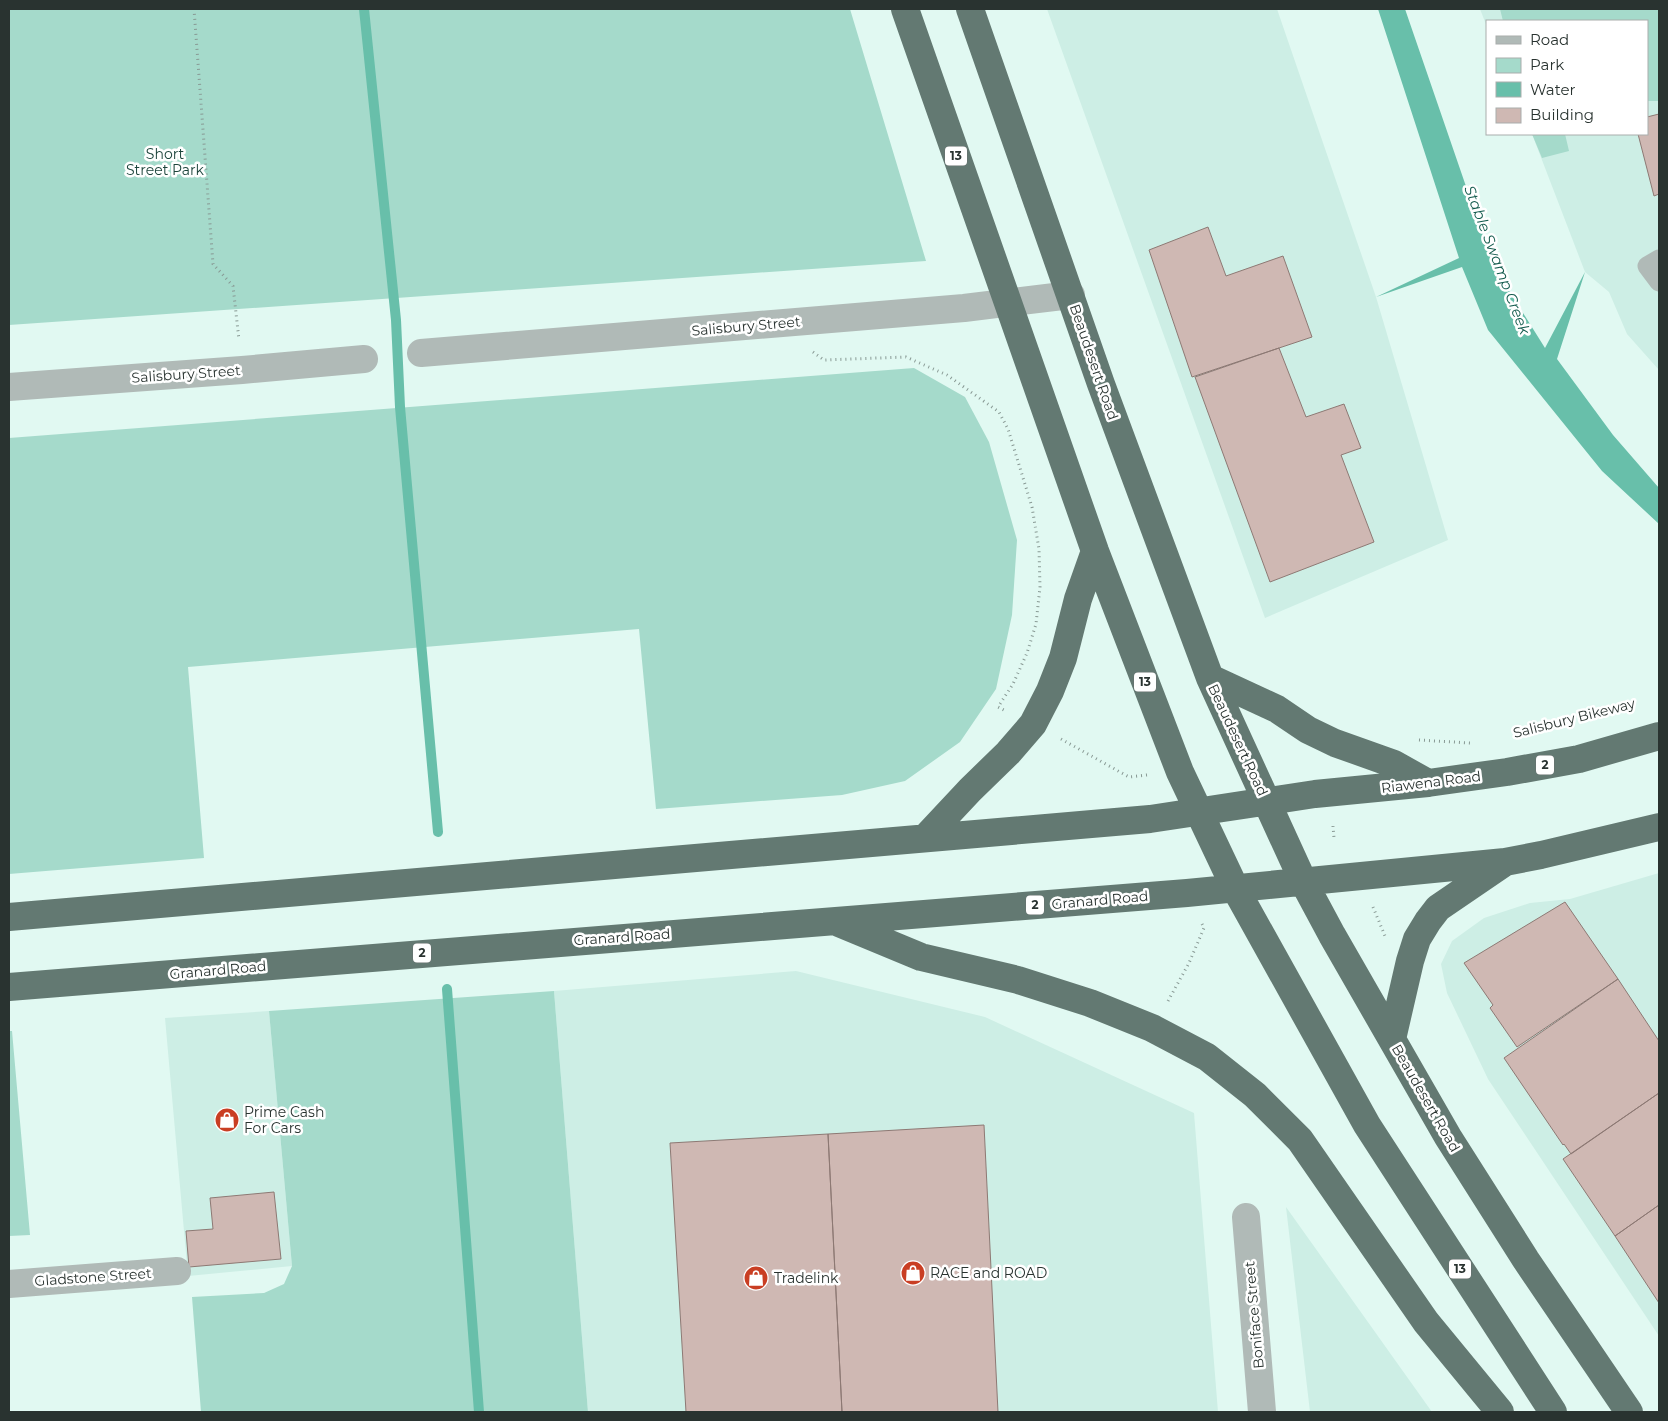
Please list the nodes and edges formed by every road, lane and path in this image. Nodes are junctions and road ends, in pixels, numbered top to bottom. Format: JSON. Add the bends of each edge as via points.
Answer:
{"nodes":[{"id":1,"x":194,"y":9,"type":"edge"},
{"id":2,"x":904,"y":9,"type":"edge"},
{"id":3,"x":970,"y":9,"type":"edge"},
{"id":4,"x":1659,"y":259,"type":"edge"},
{"id":5,"x":1659,"y":282,"type":"edge"},
{"id":6,"x":1071,"y":295,"type":"junction"},
{"id":7,"x":1007,"y":302,"type":"junction"},
{"id":8,"x":806,"y":321,"type":"junction"},
{"id":9,"x":421,"y":353,"type":"dead end"},
{"id":10,"x":364,"y":359,"type":"dead end"},
{"id":11,"x":242,"y":370,"type":"junction"},
{"id":12,"x":9,"y":387,"type":"edge"},
{"id":13,"x":1095,"y":550,"type":"junction"},
{"id":14,"x":1210,"y":678,"type":"junction"},
{"id":15,"x":1008,"y":712,"type":"dead end"},
{"id":16,"x":1054,"y":735,"type":"dead end"},
{"id":17,"x":1659,"y":736,"type":"edge"},
{"id":18,"x":1415,"y":740,"type":"dead end"},
{"id":19,"x":1472,"y":743,"type":"dead end"},
{"id":20,"x":1129,"y":777,"type":"dead end"},
{"id":21,"x":1428,"y":784,"type":"junction"},
{"id":22,"x":1266,"y":802,"type":"junction"},
{"id":23,"x":1199,"y":812,"type":"junction"},
{"id":24,"x":1332,"y":826,"type":"dead end"},
{"id":25,"x":1659,"y":827,"type":"edge"},
{"id":26,"x":926,"y":837,"type":"junction"},
{"id":27,"x":1334,"y":838,"type":"dead end"},
{"id":28,"x":1505,"y":862,"type":"junction"},
{"id":29,"x":1303,"y":881,"type":"junction"},
{"id":30,"x":1235,"y":888,"type":"junction"},
{"id":31,"x":1373,"y":907,"type":"dead end"},
{"id":32,"x":9,"y":917,"type":"edge"},
{"id":33,"x":1200,"y":919,"type":"dead end"},
{"id":34,"x":835,"y":921,"type":"junction"},
{"id":35,"x":1386,"y":938,"type":"dead end"},
{"id":36,"x":9,"y":987,"type":"edge"},
{"id":37,"x":1166,"y":1005,"type":"dead end"},
{"id":38,"x":1392,"y":1039,"type":"junction"},
{"id":39,"x":1246,"y":1217,"type":"dead end"},
{"id":40,"x":177,"y":1271,"type":"dead end"},
{"id":41,"x":9,"y":1284,"type":"edge"},
{"id":42,"x":1262,"y":1412,"type":"edge"},
{"id":43,"x":1500,"y":1412,"type":"edge"},
{"id":44,"x":1554,"y":1412,"type":"edge"},
{"id":45,"x":1629,"y":1412,"type":"edge"}],
"edges":[{"from":1,"to":11,"type":"path","via":[[213,264],[233,286]]},
{"from":2,"to":7,"type":"highway","number":"13"},
{"from":3,"to":6,"type":"highway","name":"Beaudesert Road"},
{"from":4,"to":5,"type":"lane","via":[[1648,266]]},
{"from":6,"to":7,"type":"street","name":"Salisbury Street"},
{"from":6,"to":14,"type":"highway","name":"Beaudesert Road"},
{"from":7,"to":8,"type":"street","name":"Salisbury Street"},
{"from":7,"to":13,"type":"highway","number":"13"},
{"from":8,"to":9,"type":"street","name":"Salisbury Street"},
{"from":8,"to":15,"type":"path","via":[[812,352],[824,360],[906,357],[947,375],[999,412],[1008,429],[1032,507],[1039,549],[1040,587],[1036,624],[1027,653],[998,707]]},
{"from":10,"to":11,"type":"street","name":"Salisbury Street"},
{"from":11,"to":12,"type":"street","name":"Salisbury Street"},
{"from":13,"to":23,"type":"highway","number":"13","via":[[1180,772]]},
{"from":13,"to":26,"type":"highway","via":[[1063,658],[1033,724]]},
{"from":14,"to":21,"type":"highway","via":[[1277,709],[1308,730],[1394,764]]},
{"from":14,"to":22,"type":"highway","name":"Beaudesert Road"},
{"from":16,"to":20,"type":"path"},
{"from":17,"to":21,"type":"highway","name":"Riawena Road","number":"2","via":[[1579,759]]},
{"from":18,"to":19,"type":"path"},
{"from":21,"to":22,"type":"highway","name":"Riawena Road","number":"2","via":[[1315,794]]},
{"from":22,"to":23,"type":"highway","name":"Riawena Road","number":"2"},
{"from":22,"to":29,"type":"highway","name":"Beaudesert Road"},
{"from":23,"to":26,"type":"highway","number":"2"},
{"from":23,"to":30,"type":"highway","number":"13"},
{"from":24,"to":27,"type":"path"},
{"from":25,"to":28,"type":"highway","number":"2"},
{"from":26,"to":32,"type":"highway","number":"2"},
{"from":28,"to":29,"type":"highway","number":"2"},
{"from":28,"to":38,"type":"highway","via":[[1438,908],[1428,921],[1410,960]]},
{"from":29,"to":30,"type":"highway","number":"2"},
{"from":29,"to":38,"type":"highway","name":"Beaudesert Road"},
{"from":30,"to":34,"type":"highway","name":"Granard Road","number":"2"},
{"from":30,"to":44,"type":"highway","number":"13","via":[[1367,1125]]},
{"from":31,"to":35,"type":"path"},
{"from":33,"to":37,"type":"path","via":[[1204,928]]},
{"from":34,"to":36,"type":"highway","name":"Granard Road","number":"2"},
{"from":34,"to":43,"type":"highway","via":[[921,957],[1018,980],[1090,1003],[1152,1028],[1207,1057],[1255,1095],[1300,1140],[1426,1322]]},
{"from":38,"to":45,"type":"highway","name":"Beaudesert Road","via":[[1448,1137]]},
{"from":39,"to":42,"type":"street","name":"Boniface Street"},
{"from":40,"to":41,"type":"street","name":"Gladstone Street"}]}
